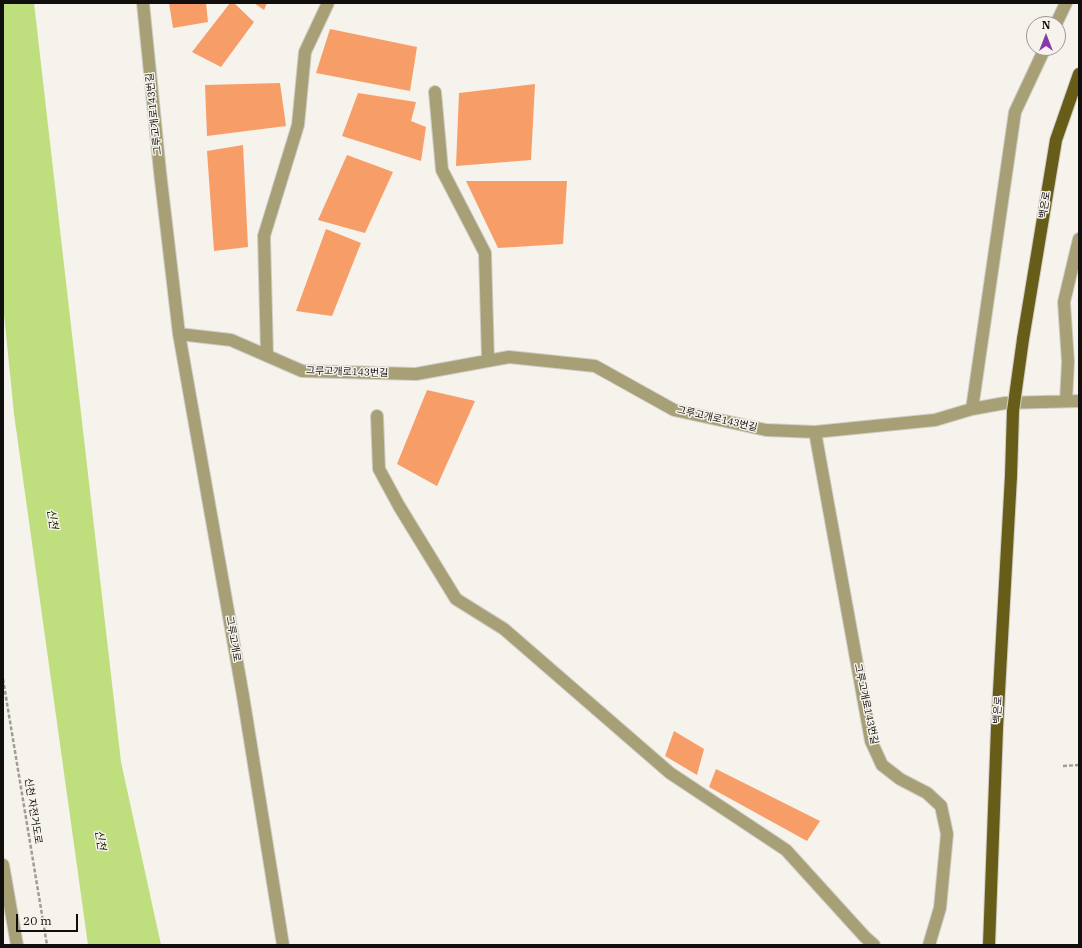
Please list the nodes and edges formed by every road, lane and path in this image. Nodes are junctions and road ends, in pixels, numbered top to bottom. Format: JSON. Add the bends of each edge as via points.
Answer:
{"nodes":[{"id":1,"x":143,"y":3,"type":"edge"},
{"id":2,"x":328,"y":3,"type":"edge"},
{"id":3,"x":1066,"y":3,"type":"edge"},
{"id":4,"x":1060,"y":16,"type":"edge"},
{"id":5,"x":1041,"y":56,"type":"edge"},
{"id":6,"x":1079,"y":74,"type":"edge"},
{"id":7,"x":435,"y":92,"type":"dead end"},
{"id":8,"x":1079,"y":240,"type":"edge"},
{"id":9,"x":179,"y":334,"type":"junction"},
{"id":10,"x":267,"y":355,"type":"junction"},
{"id":11,"x":488,"y":361,"type":"junction"},
{"id":12,"x":1066,"y":401,"type":"junction"},
{"id":13,"x":1079,"y":401,"type":"edge"},
{"id":14,"x":972,"y":409,"type":"junction"},
{"id":15,"x":377,"y":416,"type":"dead end"},
{"id":16,"x":815,"y":432,"type":"junction"},
{"id":17,"x":3,"y":679,"type":"edge"},
{"id":18,"x":1079,"y":765,"type":"edge"},
{"id":19,"x":1063,"y":766,"type":"dead end"},
{"id":20,"x":3,"y":865,"type":"edge"},
{"id":21,"x":17,"y":945,"type":"edge"},
{"id":22,"x":47,"y":945,"type":"edge"},
{"id":23,"x":283,"y":945,"type":"edge"},
{"id":24,"x":874,"y":945,"type":"edge"},
{"id":25,"x":929,"y":945,"type":"edge"},
{"id":26,"x":989,"y":945,"type":"edge"}],
"edges":[{"from":1,"to":9,"type":"street","name":"그루고개로143번길"},
{"from":2,"to":10,"type":"street","via":[[305,52],[298,124],[264,236]]},
{"from":3,"to":4,"type":"street"},
{"from":5,"to":14,"type":"street","via":[[1015,112]]},
{"from":6,"to":26,"type":"main road","name":"백은로","bridge":true,"via":[[1056,140],[1013,411]]},
{"from":7,"to":11,"type":"street","via":[[442,170],[485,253]]},
{"from":8,"to":12,"type":"street","via":[[1064,302],[1068,362]]},
{"from":9,"to":10,"type":"street","name":"그루고개로143번길","via":[[231,340]]},
{"from":9,"to":23,"type":"street","name":"그루고개로","via":[[243,696]]},
{"from":10,"to":11,"type":"street","name":"그루고개로143번길","via":[[302,371],[416,374]]},
{"from":11,"to":16,"type":"street","name":"그루고개로143번길","via":[[509,357],[595,366],[674,410],[766,430]]},
{"from":12,"to":13,"type":"street","name":"그루고개로143번길"},
{"from":12,"to":14,"type":"street","name":"그루고개로143번길","via":[[1005,404]]},
{"from":14,"to":16,"type":"street","name":"그루고개로143번길","via":[[935,420]]},
{"from":15,"to":24,"type":"street","via":[[379,469],[456,599],[504,629],[670,773],[786,850]]},
{"from":16,"to":25,"type":"street","name":"그루고개로143번길","via":[[871,740],[882,765],[900,779],[927,793],[941,806],[947,834],[940,908]]},
{"from":17,"to":22,"type":"path","name":"신천 자전거도로"},
{"from":18,"to":19,"type":"path"},
{"from":20,"to":21,"type":"street"}]}
